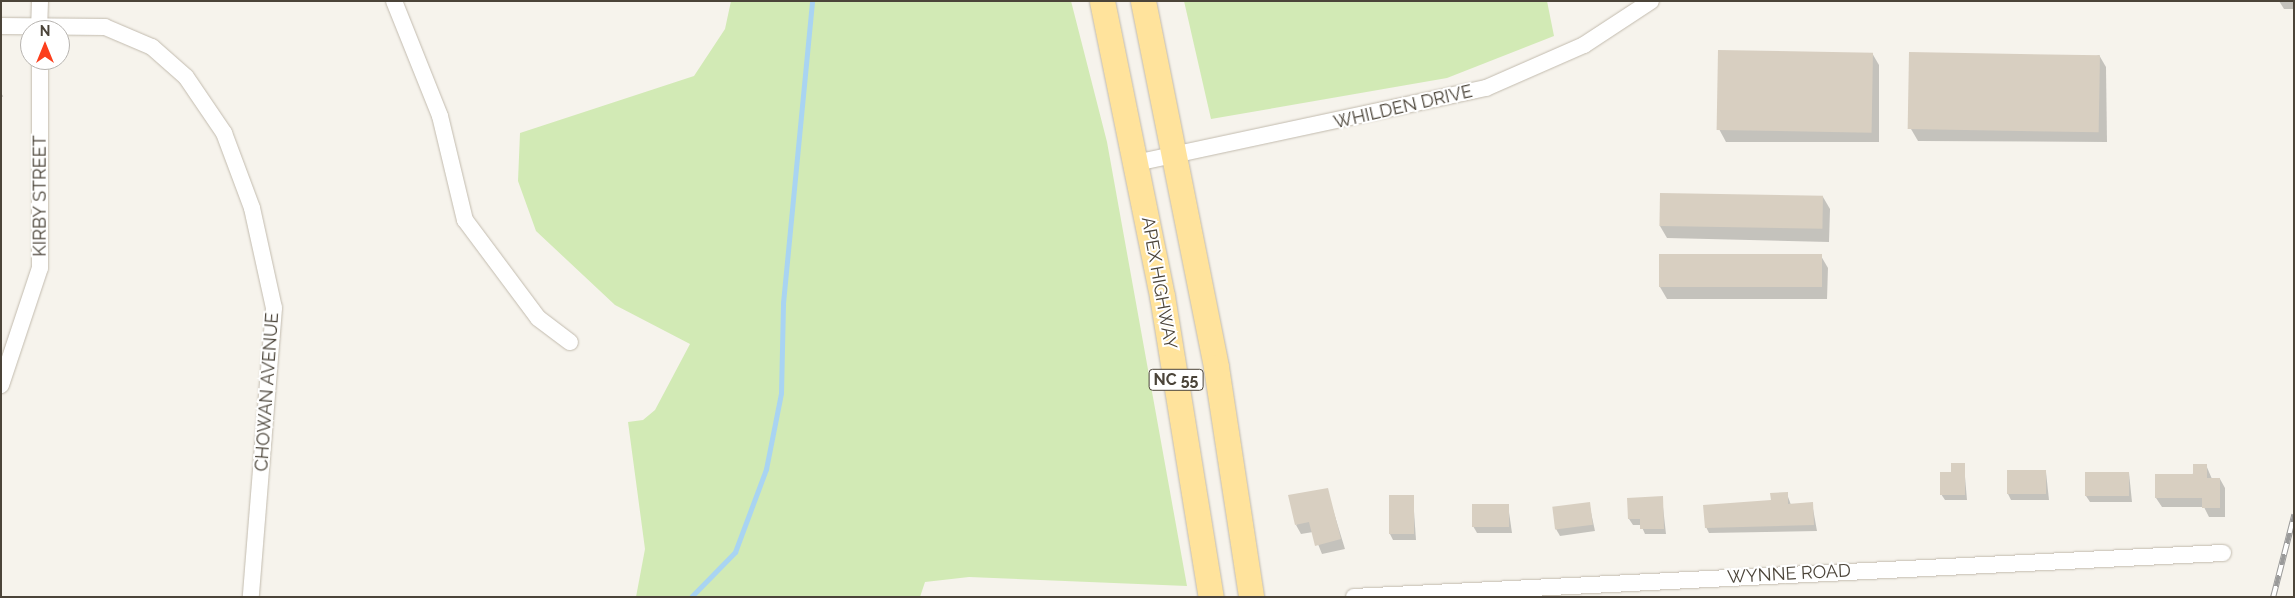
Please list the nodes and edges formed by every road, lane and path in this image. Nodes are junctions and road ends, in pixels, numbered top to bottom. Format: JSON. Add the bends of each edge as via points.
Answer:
{"nodes":[{"id":1,"x":40,"y":1,"type":"edge"},
{"id":2,"x":394,"y":1,"type":"edge"},
{"id":3,"x":1102,"y":1,"type":"edge"},
{"id":4,"x":1143,"y":1,"type":"edge"},
{"id":5,"x":1652,"y":1,"type":"edge"},
{"id":6,"x":40,"y":20,"type":"edge"},
{"id":7,"x":1,"y":26,"type":"edge"},
{"id":8,"x":20,"y":27,"type":"edge"},
{"id":9,"x":70,"y":28,"type":"edge"},
{"id":10,"x":40,"y":70,"type":"edge"},
{"id":11,"x":1175,"y":156,"type":"junction"},
{"id":12,"x":1136,"y":163,"type":"junction"},
{"id":13,"x":570,"y":342,"type":"dead end"},
{"id":14,"x":1,"y":385,"type":"edge"},
{"id":15,"x":2223,"y":553,"type":"dead end"},
{"id":16,"x":252,"y":597,"type":"edge"},
{"id":17,"x":1211,"y":597,"type":"edge"},
{"id":18,"x":1251,"y":597,"type":"edge"},
{"id":19,"x":1354,"y":597,"type":"edge"}],
"edges":[{"from":1,"to":6,"type":"street"},
{"from":2,"to":13,"type":"street","via":[[440,116],[465,220],[538,318]]},
{"from":3,"to":12,"type":"main road","name":"APEX HIGHWAY","number":"NC 55"},
{"from":4,"to":11,"type":"main road","number":"NC 55"},
{"from":5,"to":11,"type":"street","name":"WHILDEN DRIVE","via":[[1584,45],[1486,88]]},
{"from":7,"to":8,"type":"street","name":"CHOWAN AVENUE"},
{"from":9,"to":16,"type":"street","name":"CHOWAN AVENUE","via":[[105,27],[152,47],[186,77],[224,133],[252,208],[274,308]]},
{"from":10,"to":14,"type":"street","name":"KIRBY STREET","via":[[40,268]]},
{"from":11,"to":12,"type":"street","name":"WHILDEN DRIVE"},
{"from":11,"to":18,"type":"main road","number":"NC 55","via":[[1216,367]]},
{"from":12,"to":17,"type":"main road","name":"APEX HIGHWAY","number":"NC 55"},
{"from":15,"to":19,"type":"street","name":"WYNNE ROAD"}]}
